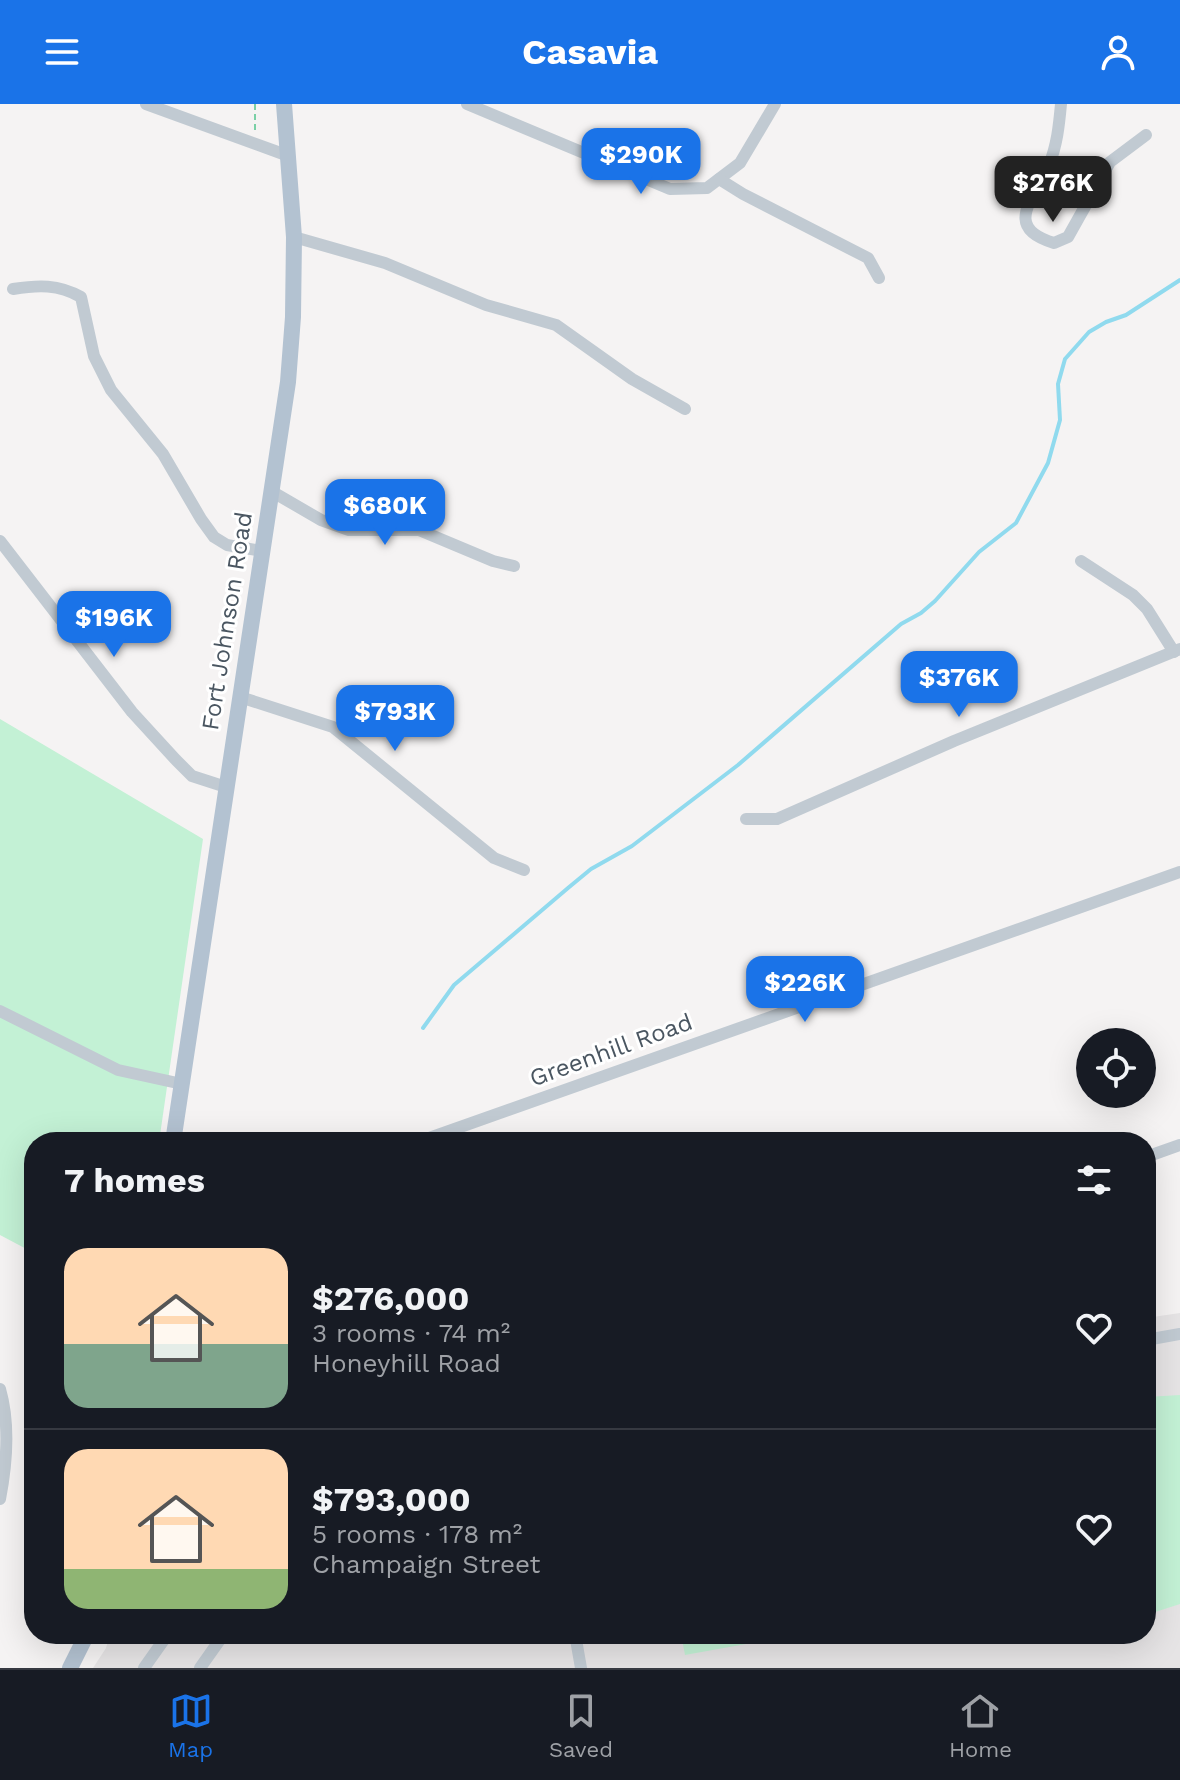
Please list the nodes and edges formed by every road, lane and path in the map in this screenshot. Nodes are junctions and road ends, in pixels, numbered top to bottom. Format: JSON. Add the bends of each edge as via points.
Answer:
{"nodes":[{"id":1,"x":146,"y":104,"type":"edge"},
{"id":2,"x":255,"y":104,"type":"edge"},
{"id":3,"x":284,"y":104,"type":"edge"},
{"id":4,"x":467,"y":104,"type":"edge"},
{"id":5,"x":775,"y":104,"type":"edge"},
{"id":6,"x":1061,"y":104,"type":"edge"},
{"id":7,"x":1146,"y":135,"type":"dead end"},
{"id":8,"x":256,"y":137,"type":"dead end"},
{"id":9,"x":286,"y":155,"type":"junction"},
{"id":10,"x":719,"y":179,"type":"junction"},
{"id":11,"x":294,"y":237,"type":"junction"},
{"id":12,"x":879,"y":278,"type":"dead end"},
{"id":13,"x":13,"y":289,"type":"dead end"},
{"id":14,"x":685,"y":409,"type":"dead end"},
{"id":15,"x":271,"y":491,"type":"junction"},
{"id":16,"x":0,"y":541,"type":"edge"},
{"id":17,"x":262,"y":551,"type":"junction"},
{"id":18,"x":1081,"y":561,"type":"dead end"},
{"id":19,"x":514,"y":566,"type":"dead end"},
{"id":20,"x":1177,"y":651,"type":"edge"},
{"id":21,"x":240,"y":697,"type":"junction"},
{"id":22,"x":226,"y":787,"type":"junction"},
{"id":23,"x":746,"y":819,"type":"dead end"},
{"id":24,"x":524,"y":870,"type":"dead end"},
{"id":25,"x":1180,"y":872,"type":"edge"},
{"id":26,"x":0,"y":1011,"type":"edge"},
{"id":27,"x":182,"y":1084,"type":"junction"},
{"id":28,"x":175,"y":1132,"type":"edge"},
{"id":29,"x":446,"y":1132,"type":"edge"},
{"id":30,"x":1180,"y":1145,"type":"edge"},
{"id":31,"x":1156,"y":1153,"type":"edge"},
{"id":32,"x":1180,"y":1334,"type":"edge"},
{"id":33,"x":1156,"y":1338,"type":"edge"},
{"id":34,"x":0,"y":1389,"type":"edge"},
{"id":35,"x":0,"y":1499,"type":"edge"},
{"id":36,"x":82,"y":1644,"type":"edge"},
{"id":37,"x":161,"y":1644,"type":"edge"},
{"id":38,"x":217,"y":1644,"type":"edge"},
{"id":39,"x":577,"y":1644,"type":"edge"},
{"id":40,"x":70,"y":1668,"type":"edge"},
{"id":41,"x":144,"y":1668,"type":"edge"},
{"id":42,"x":200,"y":1668,"type":"edge"},
{"id":43,"x":581,"y":1668,"type":"edge"}],
"edges":[{"from":1,"to":9,"type":"street"},
{"from":2,"to":8,"type":"path"},
{"from":3,"to":9,"type":"main road","name":"Fort Johnson Road"},
{"from":4,"to":10,"type":"street","via":[[670,189],[707,188]]},
{"from":5,"to":10,"type":"street","via":[[740,163]]},
{"from":6,"to":7,"type":"street","via":[[1058,138],[1024,217],[1040,239],[1054,243],[1068,237],[1110,162]]},
{"from":9,"to":11,"type":"main road","name":"Fort Johnson Road"},
{"from":10,"to":12,"type":"street","via":[[868,258]]},
{"from":11,"to":14,"type":"street","via":[[385,263],[486,305],[556,325]]},
{"from":11,"to":15,"type":"main road","name":"Fort Johnson Road","via":[[289,373]]},
{"from":13,"to":17,"type":"street","via":[[41,284],[81,297],[94,356],[111,390],[163,454],[201,519],[227,545]]},
{"from":15,"to":17,"type":"main road","name":"Fort Johnson Road"},
{"from":15,"to":19,"type":"street","via":[[349,530],[419,530]]},
{"from":16,"to":22,"type":"street","via":[[132,712],[176,760],[192,776]]},
{"from":17,"to":21,"type":"main road","name":"Fort Johnson Road"},
{"from":18,"to":20,"type":"street","via":[[1133,595]]},
{"from":20,"to":23,"type":"street","via":[[777,819]]},
{"from":21,"to":22,"type":"main road","name":"Fort Johnson Road"},
{"from":21,"to":24,"type":"street","via":[[333,727],[494,858]]},
{"from":22,"to":27,"type":"main road","name":"Fort Johnson Road"},
{"from":25,"to":29,"type":"street","name":"Greenhill Road"},
{"from":26,"to":27,"type":"street","via":[[118,1070]]},
{"from":27,"to":28,"type":"main road","name":"Fort Johnson Road"},
{"from":30,"to":31,"type":"street"},
{"from":32,"to":33,"type":"street"},
{"from":34,"to":35,"type":"street","via":[[7,1435]]},
{"from":36,"to":40,"type":"main road"},
{"from":37,"to":41,"type":"street"},
{"from":38,"to":42,"type":"street"},
{"from":39,"to":43,"type":"street"}]}
